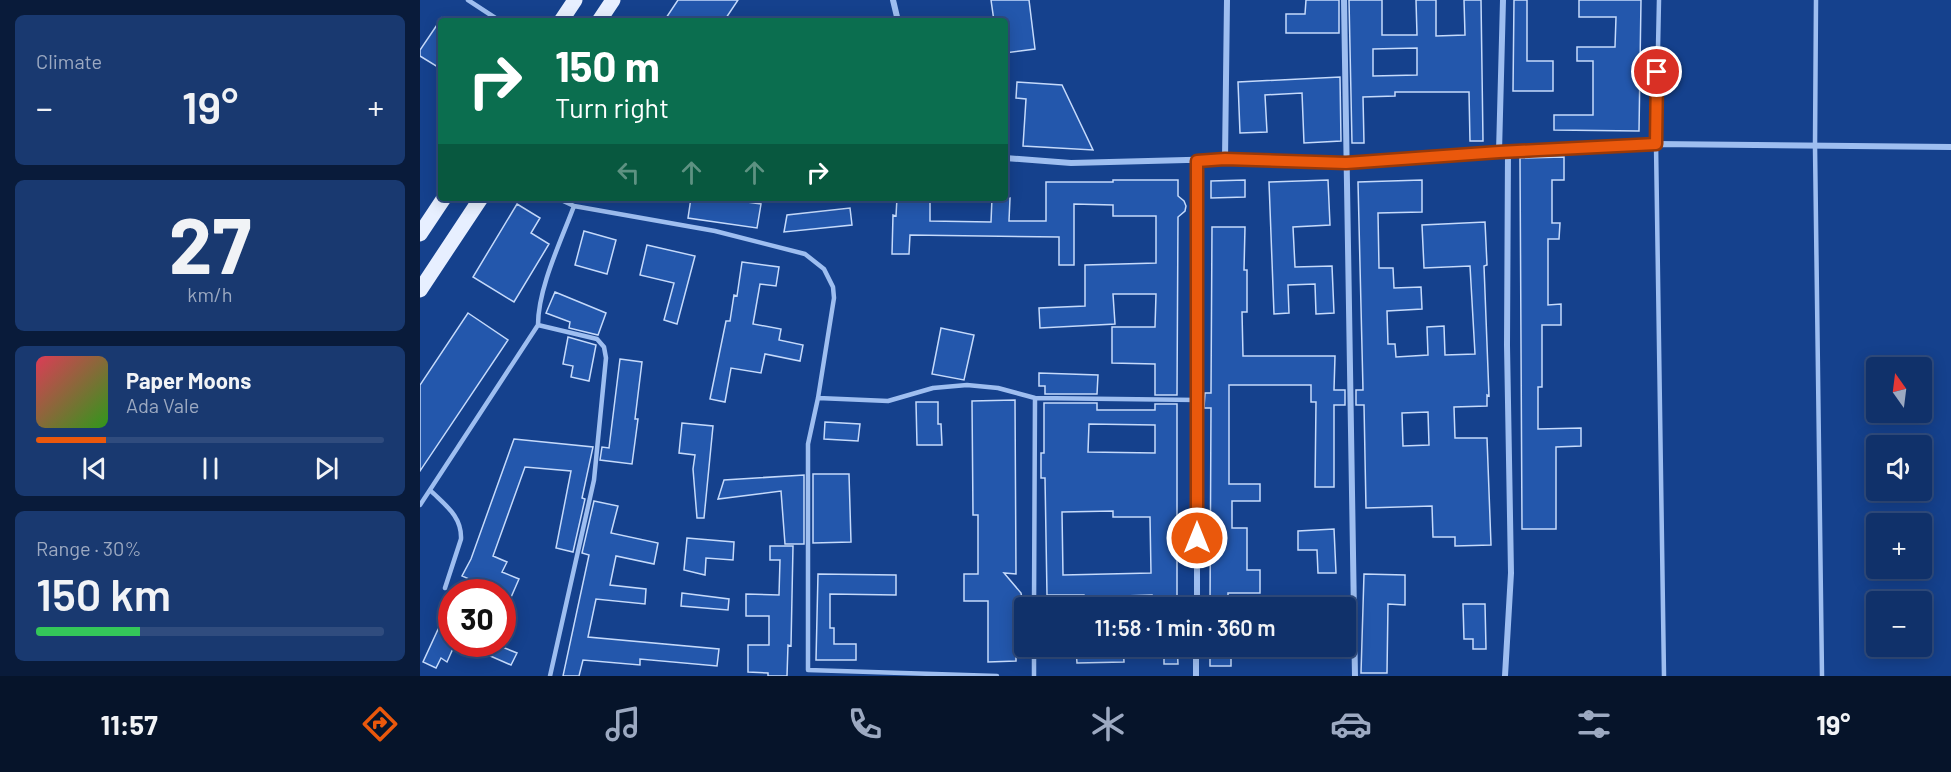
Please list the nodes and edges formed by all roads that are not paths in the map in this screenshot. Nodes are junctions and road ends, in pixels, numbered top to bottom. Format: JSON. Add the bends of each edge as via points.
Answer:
{"nodes":[{"id":1,"x":468,"y":0,"type":"edge"},
{"id":2,"x":575,"y":0,"type":"edge"},
{"id":3,"x":613,"y":0,"type":"edge"},
{"id":4,"x":893,"y":0,"type":"edge"},
{"id":5,"x":1227,"y":0,"type":"edge"},
{"id":6,"x":1344,"y":0,"type":"edge"},
{"id":7,"x":1503,"y":0,"type":"edge"},
{"id":8,"x":1659,"y":0,"type":"edge"},
{"id":9,"x":1816,"y":0,"type":"edge"},
{"id":10,"x":495,"y":18,"type":"edge"},
{"id":11,"x":563,"y":18,"type":"edge"},
{"id":12,"x":601,"y":18,"type":"edge"},
{"id":13,"x":897,"y":18,"type":"edge"},
{"id":14,"x":1656,"y":144,"type":"junction"},
{"id":15,"x":1815,"y":146,"type":"junction"},
{"id":16,"x":1951,"y":147,"type":"edge"},
{"id":17,"x":1509,"y":151,"type":"junction"},
{"id":18,"x":1499,"y":152,"type":"junction"},
{"id":19,"x":1008,"y":158,"type":"edge"},
{"id":20,"x":1225,"y":159,"type":"junction"},
{"id":21,"x":1197,"y":161,"type":"junction"},
{"id":22,"x":1346,"y":163,"type":"junction"},
{"id":23,"x":442,"y":201,"type":"edge"},
{"id":24,"x":479,"y":201,"type":"edge"},
{"id":25,"x":563,"y":201,"type":"edge"},
{"id":26,"x":574,"y":206,"type":"junction"},
{"id":27,"x":420,"y":234,"type":"edge"},
{"id":28,"x":420,"y":290,"type":"edge"},
{"id":29,"x":538,"y":325,"type":"junction"},
{"id":30,"x":818,"y":398,"type":"junction"},
{"id":31,"x":1035,"y":398,"type":"junction"},
{"id":32,"x":1198,"y":400,"type":"junction"},
{"id":33,"x":430,"y":490,"type":"junction"},
{"id":34,"x":420,"y":505,"type":"edge"},
{"id":35,"x":448,"y":579,"type":"edge"},
{"id":36,"x":1034,"y":597,"type":"edge"},
{"id":37,"x":1197,"y":597,"type":"edge"},
{"id":38,"x":1034,"y":657,"type":"edge"},
{"id":39,"x":1196,"y":657,"type":"edge"},
{"id":40,"x":808,"y":673,"type":"edge"},
{"id":41,"x":550,"y":676,"type":"edge"},
{"id":42,"x":997,"y":676,"type":"edge"},
{"id":43,"x":1034,"y":676,"type":"edge"},
{"id":44,"x":1196,"y":676,"type":"edge"},
{"id":45,"x":1355,"y":676,"type":"edge"},
{"id":46,"x":1505,"y":676,"type":"edge"},
{"id":47,"x":1664,"y":676,"type":"edge"},
{"id":48,"x":1822,"y":676,"type":"edge"}],
"edges":[{"from":1,"to":10,"type":"lane"},
{"from":2,"to":11,"type":"main road"},
{"from":3,"to":12,"type":"main road"},
{"from":4,"to":13,"type":"street"},
{"from":5,"to":20,"type":"street"},
{"from":6,"to":22,"type":"street"},
{"from":7,"to":18,"type":"street"},
{"from":8,"to":14,"type":"lane"},
{"from":9,"to":15,"type":"lane"},
{"from":14,"to":15,"type":"street"},
{"from":14,"to":17,"type":"street"},
{"from":14,"to":47,"type":"lane"},
{"from":15,"to":16,"type":"street"},
{"from":15,"to":48,"type":"lane"},
{"from":17,"to":18,"type":"street"},
{"from":17,"to":46,"type":"street","via":[[1511,573]]},
{"from":18,"to":22,"type":"street"},
{"from":19,"to":21,"type":"street","via":[[1071,163]]},
{"from":20,"to":21,"type":"street"},
{"from":20,"to":22,"type":"street"},
{"from":21,"to":32,"type":"street"},
{"from":22,"to":45,"type":"street"},
{"from":23,"to":27,"type":"main road"},
{"from":24,"to":28,"type":"main road"},
{"from":25,"to":26,"type":"lane"},
{"from":26,"to":29,"type":"lane","via":[[544,290]]},
{"from":26,"to":30,"type":"lane","via":[[715,231],[805,254],[824,268],[834,298]]},
{"from":29,"to":33,"type":"lane"},
{"from":29,"to":41,"type":"lane","via":[[597,339],[606,358],[594,480]]},
{"from":30,"to":31,"type":"lane","via":[[888,401],[933,388],[967,385]]},
{"from":30,"to":40,"type":"lane","via":[[808,444]]},
{"from":31,"to":32,"type":"lane"},
{"from":31,"to":36,"type":"lane"},
{"from":32,"to":37,"type":"street"},
{"from":33,"to":34,"type":"lane"},
{"from":33,"to":35,"type":"lane","via":[[453,512],[462,531]]},
{"from":38,"to":43,"type":"lane"},
{"from":39,"to":44,"type":"street"},
{"from":40,"to":42,"type":"lane"}]}
